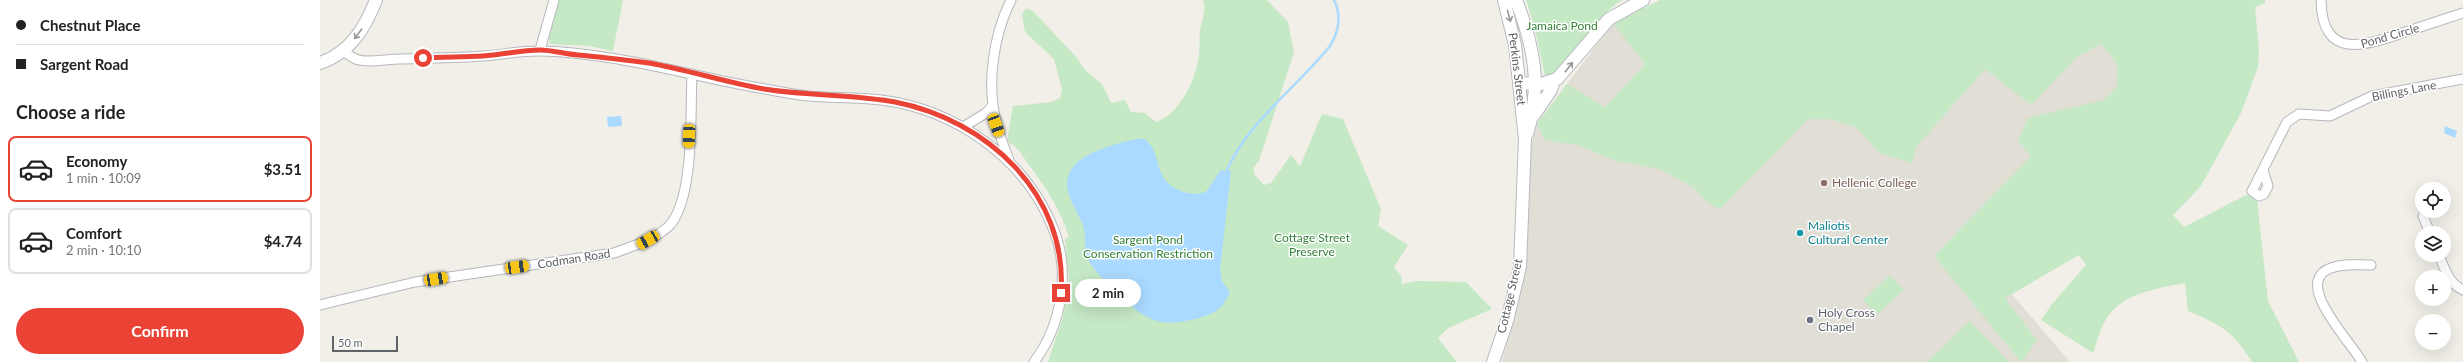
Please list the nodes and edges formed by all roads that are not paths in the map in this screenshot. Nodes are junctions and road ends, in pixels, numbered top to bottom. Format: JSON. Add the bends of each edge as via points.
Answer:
{"nodes":[{"id":1,"x":376,"y":0,"type":"edge"},
{"id":2,"x":554,"y":0,"type":"edge"},
{"id":3,"x":1011,"y":0,"type":"edge"},
{"id":4,"x":1504,"y":0,"type":"edge"},
{"id":5,"x":1516,"y":0,"type":"edge"},
{"id":6,"x":1643,"y":0,"type":"edge"},
{"id":7,"x":2321,"y":0,"type":"edge"},
{"id":8,"x":2463,"y":13,"type":"edge"},
{"id":9,"x":540,"y":50,"type":"junction"},
{"id":10,"x":343,"y":51,"type":"junction"},
{"id":11,"x":320,"y":63,"type":"edge"},
{"id":12,"x":692,"y":74,"type":"junction"},
{"id":13,"x":2463,"y":79,"type":"edge"},
{"id":14,"x":1554,"y":80,"type":"junction"},
{"id":15,"x":1520,"y":83,"type":"junction"},
{"id":16,"x":1537,"y":84,"type":"junction"},
{"id":17,"x":993,"y":105,"type":"junction"},
{"id":18,"x":1533,"y":116,"type":"junction"},
{"id":19,"x":963,"y":127,"type":"junction"},
{"id":20,"x":1526,"y":139,"type":"junction"},
{"id":21,"x":1009,"y":160,"type":"junction"},
{"id":22,"x":2263,"y":170,"type":"dead end"},
{"id":23,"x":1522,"y":205,"type":"joint"},
{"id":24,"x":2442,"y":262,"type":"edge"},
{"id":25,"x":2371,"y":265,"type":"dead end"},
{"id":26,"x":2463,"y":290,"type":"edge"},
{"id":27,"x":320,"y":305,"type":"edge"},
{"id":28,"x":1034,"y":362,"type":"edge"},
{"id":29,"x":1493,"y":362,"type":"edge"},
{"id":30,"x":2362,"y":362,"type":"edge"}],
"edges":[{"from":1,"to":10,"type":"main road","one_way":true,"via":[[364,27]]},
{"from":2,"to":9,"type":"street"},
{"from":3,"to":17,"type":"street","via":[[1000,29],[994,59]]},
{"from":4,"to":15,"type":"main road","name":"Perkins Street","one_way":true},
{"from":5,"to":16,"type":"main road","name":"Perkins Street","via":[[1529,37]]},
{"from":14,"to":6,"type":"main road","one_way":true,"via":[[1564,73],[1609,19]]},
{"from":7,"to":8,"type":"street","name":"Pond Circle","via":[[2322,18],[2329,33],[2341,43],[2351,46],[2374,43]]},
{"from":9,"to":10,"type":"street","via":[[483,56],[362,60]]},
{"from":9,"to":12,"type":"street","via":[[650,64]]},
{"from":10,"to":11,"type":"main road"},
{"from":12,"to":19,"type":"street","via":[[735,84],[806,95],[897,103],[919,108]]},
{"from":12,"to":27,"type":"street","name":"Codman Road","via":[[684,197],[669,225],[656,235],[640,244],[614,252],[424,281]]},
{"from":13,"to":22,"type":"street","name":"Billings Lane","via":[[2372,96],[2330,116],[2299,114],[2287,122]]},
{"from":14,"to":16,"type":"main road"},
{"from":14,"to":18,"type":"main road","via":[[1551,90]]},
{"from":15,"to":16,"type":"main road"},
{"from":15,"to":20,"type":"main road","name":"Perkins Street"},
{"from":16,"to":18,"type":"main road","name":"Perkins Street"},
{"from":17,"to":19,"type":"street","via":[[986,113]]},
{"from":17,"to":21,"type":"street","via":[[996,125]]},
{"from":18,"to":20,"type":"main road","name":"Perkins Street"},
{"from":19,"to":21,"type":"street"},
{"from":20,"to":23,"type":"main road","name":"Perkins Street"},
{"from":21,"to":28,"type":"street","via":[[1045,210],[1057,236],[1061,254],[1061,293],[1056,319],[1049,339]]},
{"from":23,"to":29,"type":"main road","name":"Cottage Street","via":[[1520,267]]},
{"from":24,"to":26,"type":"street","via":[[2448,277]]},
{"from":25,"to":30,"type":"street","via":[[2350,264],[2330,268],[2322,273],[2318,281],[2318,293],[2323,308],[2356,350]]}]}
